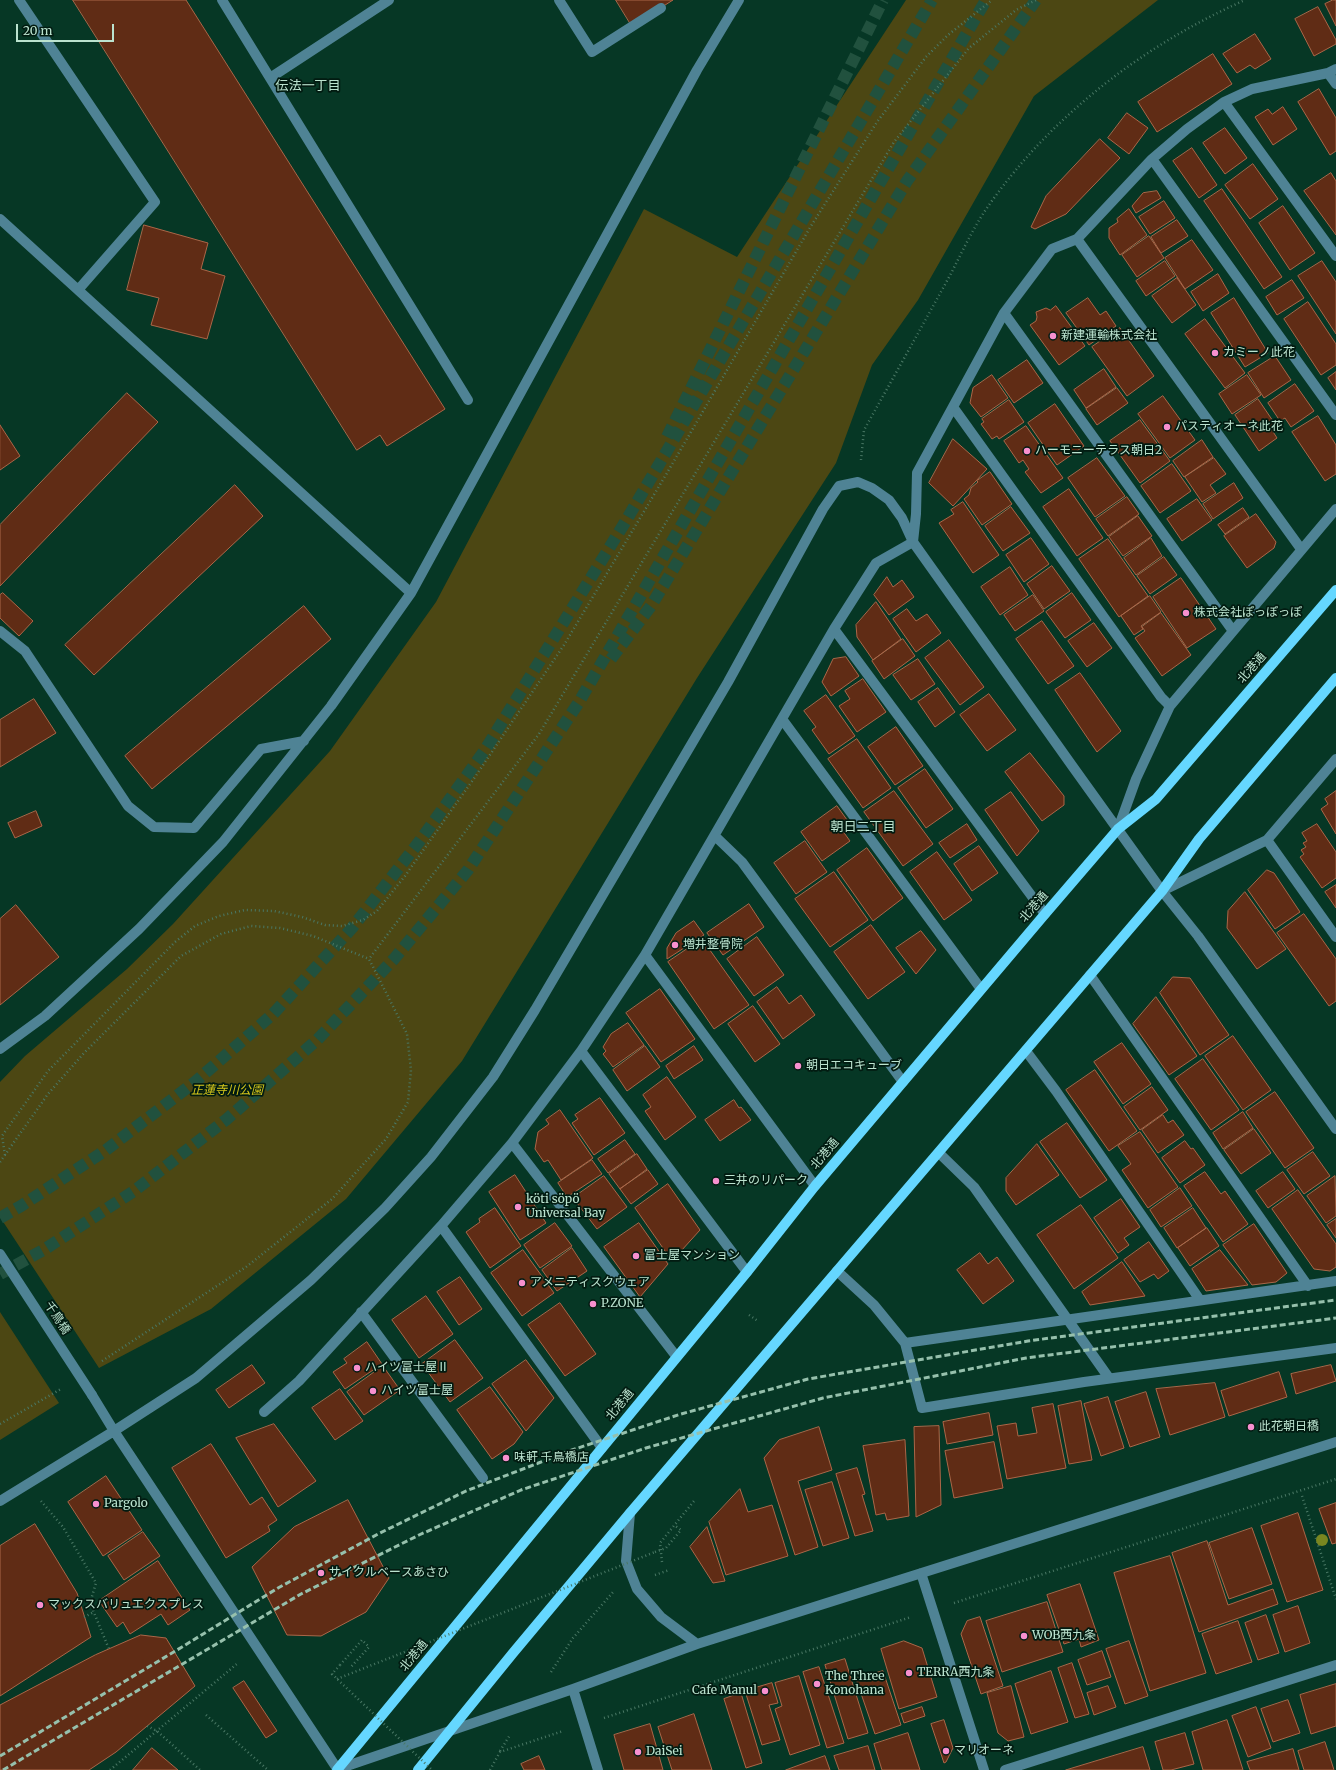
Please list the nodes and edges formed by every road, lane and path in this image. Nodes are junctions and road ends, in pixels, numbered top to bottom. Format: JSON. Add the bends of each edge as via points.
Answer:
{"nodes":[{"id":1,"x":19,"y":0,"type":"edge"},
{"id":2,"x":222,"y":0,"type":"edge"},
{"id":3,"x":389,"y":0,"type":"edge"},
{"id":4,"x":559,"y":0,"type":"edge"},
{"id":5,"x":739,"y":0,"type":"edge"},
{"id":6,"x":992,"y":0,"type":"edge"},
{"id":7,"x":1036,"y":0,"type":"edge"},
{"id":8,"x":1245,"y":0,"type":"edge"},
{"id":9,"x":660,"y":8,"type":"dead end"},
{"id":10,"x":1332,"y":71,"type":"edge"},
{"id":11,"x":270,"y":78,"type":"junction"},
{"id":12,"x":1336,"y":84,"type":"edge"},
{"id":13,"x":1224,"y":102,"type":"junction"},
{"id":14,"x":1152,"y":159,"type":"junction"},
{"id":15,"x":0,"y":219,"type":"edge"},
{"id":16,"x":1077,"y":240,"type":"junction"},
{"id":17,"x":1336,"y":256,"type":"edge"},
{"id":18,"x":78,"y":290,"type":"junction"},
{"id":19,"x":1004,"y":313,"type":"junction"},
{"id":20,"x":468,"y":400,"type":"dead end"},
{"id":21,"x":953,"y":407,"type":"junction"},
{"id":22,"x":1336,"y":415,"type":"edge"},
{"id":23,"x":858,"y":482,"type":"junction"},
{"id":24,"x":1336,"y":508,"type":"edge"},
{"id":25,"x":913,"y":542,"type":"junction"},
{"id":26,"x":1301,"y":550,"type":"junction"},
{"id":27,"x":1336,"y":590,"type":"edge"},
{"id":28,"x":411,"y":593,"type":"junction"},
{"id":29,"x":834,"y":629,"type":"junction"},
{"id":30,"x":0,"y":631,"type":"edge"},
{"id":31,"x":1233,"y":631,"type":"junction"},
{"id":32,"x":1336,"y":678,"type":"edge"},
{"id":33,"x":1170,"y":706,"type":"junction"},
{"id":34,"x":782,"y":719,"type":"junction"},
{"id":35,"x":304,"y":741,"type":"junction"},
{"id":36,"x":1336,"y":759,"type":"edge"},
{"id":37,"x":1118,"y":830,"type":"junction"},
{"id":38,"x":715,"y":836,"type":"junction"},
{"id":39,"x":1267,"y":840,"type":"junction"},
{"id":40,"x":1162,"y":891,"type":"junction"},
{"id":41,"x":1045,"y":914,"type":"junction"},
{"id":42,"x":1336,"y":937,"type":"edge"},
{"id":43,"x":645,"y":955,"type":"junction"},
{"id":44,"x":369,"y":959,"type":"junction"},
{"id":45,"x":1090,"y":975,"type":"junction"},
{"id":46,"x":982,"y":989,"type":"junction"},
{"id":47,"x":0,"y":1049,"type":"edge"},
{"id":48,"x":581,"y":1051,"type":"junction"},
{"id":49,"x":1026,"y":1051,"type":"junction"},
{"id":50,"x":903,"y":1082,"type":"junction"},
{"id":51,"x":1335,"y":1126,"type":"edge"},
{"id":52,"x":512,"y":1144,"type":"junction"},
{"id":53,"x":939,"y":1153,"type":"junction"},
{"id":54,"x":5,"y":1155,"type":"junction"},
{"id":55,"x":0,"y":1162,"type":"edge"},
{"id":56,"x":815,"y":1186,"type":"junction"},
{"id":57,"x":440,"y":1226,"type":"junction"},
{"id":58,"x":0,"y":1254,"type":"edge"},
{"id":59,"x":837,"y":1271,"type":"junction"},
{"id":60,"x":747,"y":1272,"type":"junction"},
{"id":61,"x":1336,"y":1281,"type":"edge"},
{"id":62,"x":1308,"y":1286,"type":"junction"},
{"id":63,"x":1200,"y":1300,"type":"junction"},
{"id":64,"x":361,"y":1312,"type":"junction"},
{"id":65,"x":749,"y":1315,"type":"dead end"},
{"id":66,"x":1068,"y":1318,"type":"junction"},
{"id":67,"x":758,"y":1321,"type":"dead end"},
{"id":68,"x":905,"y":1342,"type":"junction"},
{"id":69,"x":1336,"y":1348,"type":"edge"},
{"id":70,"x":676,"y":1356,"type":"junction"},
{"id":71,"x":102,"y":1361,"type":"dead end"},
{"id":72,"x":1110,"y":1378,"type":"junction"},
{"id":73,"x":60,"y":1389,"type":"dead end"},
{"id":74,"x":264,"y":1412,"type":"dead end"},
{"id":75,"x":0,"y":1424,"type":"edge"},
{"id":76,"x":114,"y":1431,"type":"junction"},
{"id":77,"x":1336,"y":1442,"type":"edge"},
{"id":78,"x":602,"y":1448,"type":"junction"},
{"id":79,"x":483,"y":1478,"type":"dead end"},
{"id":80,"x":1336,"y":1478,"type":"edge"},
{"id":81,"x":1302,"y":1496,"type":"dead end"},
{"id":82,"x":0,"y":1501,"type":"edge"},
{"id":83,"x":41,"y":1501,"type":"dead end"},
{"id":84,"x":694,"y":1501,"type":"dead end"},
{"id":85,"x":630,"y":1513,"type":"junction"},
{"id":86,"x":674,"y":1525,"type":"junction"},
{"id":87,"x":662,"y":1562,"type":"dead end"},
{"id":88,"x":921,"y":1573,"type":"junction"},
{"id":89,"x":618,"y":1586,"type":"dead end"},
{"id":90,"x":1336,"y":1599,"type":"edge"},
{"id":91,"x":933,"y":1610,"type":"junction"},
{"id":92,"x":94,"y":1612,"type":"junction"},
{"id":93,"x":84,"y":1617,"type":"dead end"},
{"id":94,"x":573,"y":1638,"type":"dead end"},
{"id":95,"x":697,"y":1644,"type":"junction"},
{"id":96,"x":109,"y":1649,"type":"dead end"},
{"id":97,"x":238,"y":1663,"type":"dead end"},
{"id":98,"x":1336,"y":1665,"type":"edge"},
{"id":99,"x":350,"y":1668,"type":"dead end"},
{"id":100,"x":337,"y":1679,"type":"junction"},
{"id":101,"x":573,"y":1689,"type":"junction"},
{"id":102,"x":206,"y":1715,"type":"dead end"},
{"id":103,"x":584,"y":1724,"type":"junction"},
{"id":104,"x":147,"y":1726,"type":"dead end"},
{"id":105,"x":157,"y":1731,"type":"junction"},
{"id":106,"x":451,"y":1731,"type":"junction"},
{"id":107,"x":110,"y":1770,"type":"edge"},
{"id":108,"x":200,"y":1770,"type":"edge"},
{"id":109,"x":268,"y":1770,"type":"edge"},
{"id":110,"x":338,"y":1770,"type":"edge"},
{"id":111,"x":418,"y":1770,"type":"edge"},
{"id":112,"x":432,"y":1770,"type":"edge"},
{"id":113,"x":490,"y":1770,"type":"edge"},
{"id":114,"x":598,"y":1770,"type":"edge"},
{"id":115,"x":984,"y":1770,"type":"edge"},
{"id":116,"x":1005,"y":1770,"type":"edge"}],
"edges":[{"from":1,"to":18,"type":"street","via":[[155,202]]},
{"from":2,"to":11,"type":"street"},
{"from":3,"to":11,"type":"street"},
{"from":4,"to":9,"type":"street","via":[[592,52]]},
{"from":5,"to":28,"type":"street","via":[[697,70]]},
{"from":6,"to":54,"type":"path","via":[[948,35],[926,57],[877,122],[812,226],[564,645],[475,777],[377,911],[363,920],[342,926],[325,925],[274,911],[245,910],[219,916],[195,926],[174,942],[48,1071],[2,1136]]},
{"from":7,"to":44,"type":"path","via":[[1016,10],[969,48],[894,142],[538,734]]},
{"from":8,"to":23,"type":"path","via":[[1210,15],[1156,46],[1103,84],[1065,117],[1015,171],[988,206],[967,241],[864,430]]},
{"from":10,"to":12,"type":"street"},
{"from":10,"to":13,"type":"street","via":[[1252,89]]},
{"from":11,"to":20,"type":"street"},
{"from":13,"to":14,"type":"street"},
{"from":13,"to":17,"type":"street"},
{"from":14,"to":16,"type":"street"},
{"from":14,"to":22,"type":"street"},
{"from":15,"to":18,"type":"street"},
{"from":16,"to":19,"type":"street","via":[[1052,249]]},
{"from":16,"to":26,"type":"street"},
{"from":18,"to":28,"type":"street"},
{"from":19,"to":21,"type":"street"},
{"from":19,"to":31,"type":"street"},
{"from":21,"to":25,"type":"street","via":[[917,473]]},
{"from":21,"to":33,"type":"street"},
{"from":23,"to":25,"type":"street","via":[[889,500],[902,518]]},
{"from":23,"to":76,"type":"street","via":[[839,486],[823,509],[728,682],[535,1010],[493,1077],[431,1157],[385,1208],[305,1285],[196,1378]]},
{"from":24,"to":26,"type":"street"},
{"from":25,"to":29,"type":"street","via":[[876,563]]},
{"from":25,"to":37,"type":"street"},
{"from":26,"to":31,"type":"street"},
{"from":27,"to":37,"type":"main road","name":"北港通","via":[[1156,799]]},
{"from":28,"to":35,"type":"street"},
{"from":29,"to":34,"type":"street"},
{"from":29,"to":41,"type":"street"},
{"from":30,"to":35,"type":"street","via":[[25,651],[128,806],[154,827],[194,828],[261,749]]},
{"from":31,"to":33,"type":"street"},
{"from":32,"to":40,"type":"main road","via":[[1199,838]]},
{"from":33,"to":37,"type":"street","via":[[1136,779]]},
{"from":34,"to":38,"type":"street"},
{"from":34,"to":46,"type":"street"},
{"from":35,"to":47,"type":"street","via":[[223,842],[139,929],[45,1016]]},
{"from":36,"to":39,"type":"street"},
{"from":37,"to":40,"type":"street"},
{"from":37,"to":41,"type":"main road","name":"北港通"},
{"from":38,"to":43,"type":"street"},
{"from":38,"to":50,"type":"street","via":[[742,862]]},
{"from":39,"to":40,"type":"street"},
{"from":39,"to":42,"type":"street"},
{"from":40,"to":45,"type":"main road"},
{"from":40,"to":51,"type":"street","via":[[1198,936]]},
{"from":41,"to":46,"type":"main road","name":"北港通"},
{"from":43,"to":48,"type":"street"},
{"from":43,"to":56,"type":"street"},
{"from":44,"to":54,"type":"path","via":[[313,936],[280,928],[251,926],[221,934],[181,956],[136,999],[48,1094]]},
{"from":44,"to":71,"type":"path","via":[[407,1034],[411,1070],[408,1102],[386,1139],[332,1199],[258,1257]]},
{"from":45,"to":49,"type":"main road"},
{"from":45,"to":62,"type":"street"},
{"from":46,"to":50,"type":"main road","name":"北港通"},
{"from":48,"to":52,"type":"street"},
{"from":48,"to":60,"type":"street"},
{"from":49,"to":53,"type":"main road"},
{"from":49,"to":63,"type":"street"},
{"from":50,"to":56,"type":"main road","name":"北港通"},
{"from":52,"to":57,"type":"street"},
{"from":52,"to":70,"type":"street"},
{"from":53,"to":59,"type":"main road"},
{"from":53,"to":66,"type":"street","via":[[974,1187]]},
{"from":54,"to":55,"type":"path"},
{"from":56,"to":60,"type":"main road","name":"北港通"},
{"from":57,"to":64,"type":"street"},
{"from":57,"to":78,"type":"street"},
{"from":58,"to":76,"type":"street","name":"千鳥橋","bridge":true},
{"from":59,"to":68,"type":"street","via":[[874,1304]]},
{"from":59,"to":85,"type":"main road"},
{"from":60,"to":70,"type":"main road","name":"北港通"},
{"from":61,"to":62,"type":"street"},
{"from":62,"to":63,"type":"street"},
{"from":63,"to":66,"type":"street"},
{"from":64,"to":74,"type":"street","via":[[299,1381]]},
{"from":64,"to":79,"type":"street"},
{"from":65,"to":67,"type":"path"},
{"from":66,"to":68,"type":"street"},
{"from":66,"to":72,"type":"street"},
{"from":68,"to":72,"type":"street","via":[[922,1408]]},
{"from":69,"to":72,"type":"street"},
{"from":70,"to":78,"type":"main road","name":"北港通"},
{"from":73,"to":75,"type":"path"},
{"from":76,"to":82,"type":"street"},
{"from":76,"to":110,"type":"street","name":"千鳥橋"},
{"from":77,"to":88,"type":"street"},
{"from":78,"to":110,"type":"main road","name":"北港通"},
{"from":80,"to":91,"type":"path"},
{"from":81,"to":90,"type":"path"},
{"from":83,"to":92,"type":"path","via":[[63,1527],[96,1583],[90,1603]]},
{"from":84,"to":86,"type":"path"},
{"from":85,"to":95,"type":"street","via":[[626,1561],[637,1589],[661,1617]]},
{"from":85,"to":106,"type":"main road"},
{"from":86,"to":87,"type":"path","via":[[660,1543]]},
{"from":86,"to":100,"type":"path","bridge":true,"via":[[681,1530],[666,1548]]},
{"from":88,"to":91,"type":"street"},
{"from":88,"to":95,"type":"street"},
{"from":89,"to":94,"type":"path"},
{"from":91,"to":103,"type":"path"},
{"from":91,"to":115,"type":"street"},
{"from":92,"to":93,"type":"path"},
{"from":92,"to":96,"type":"path"},
{"from":95,"to":101,"type":"street"},
{"from":97,"to":105,"type":"path"},
{"from":98,"to":116,"type":"street"},
{"from":99,"to":100,"type":"path","bridge":true,"via":[[369,1647],[362,1640],[332,1674]]},
{"from":100,"to":112,"type":"path","bridge":true},
{"from":101,"to":103,"type":"street"},
{"from":101,"to":106,"type":"street"},
{"from":102,"to":109,"type":"path"},
{"from":103,"to":113,"type":"path","via":[[500,1752]]},
{"from":103,"to":114,"type":"street"},
{"from":104,"to":105,"type":"path"},
{"from":105,"to":107,"type":"path"},
{"from":105,"to":108,"type":"path"},
{"from":106,"to":110,"type":"street"},
{"from":106,"to":111,"type":"main road"}]}
